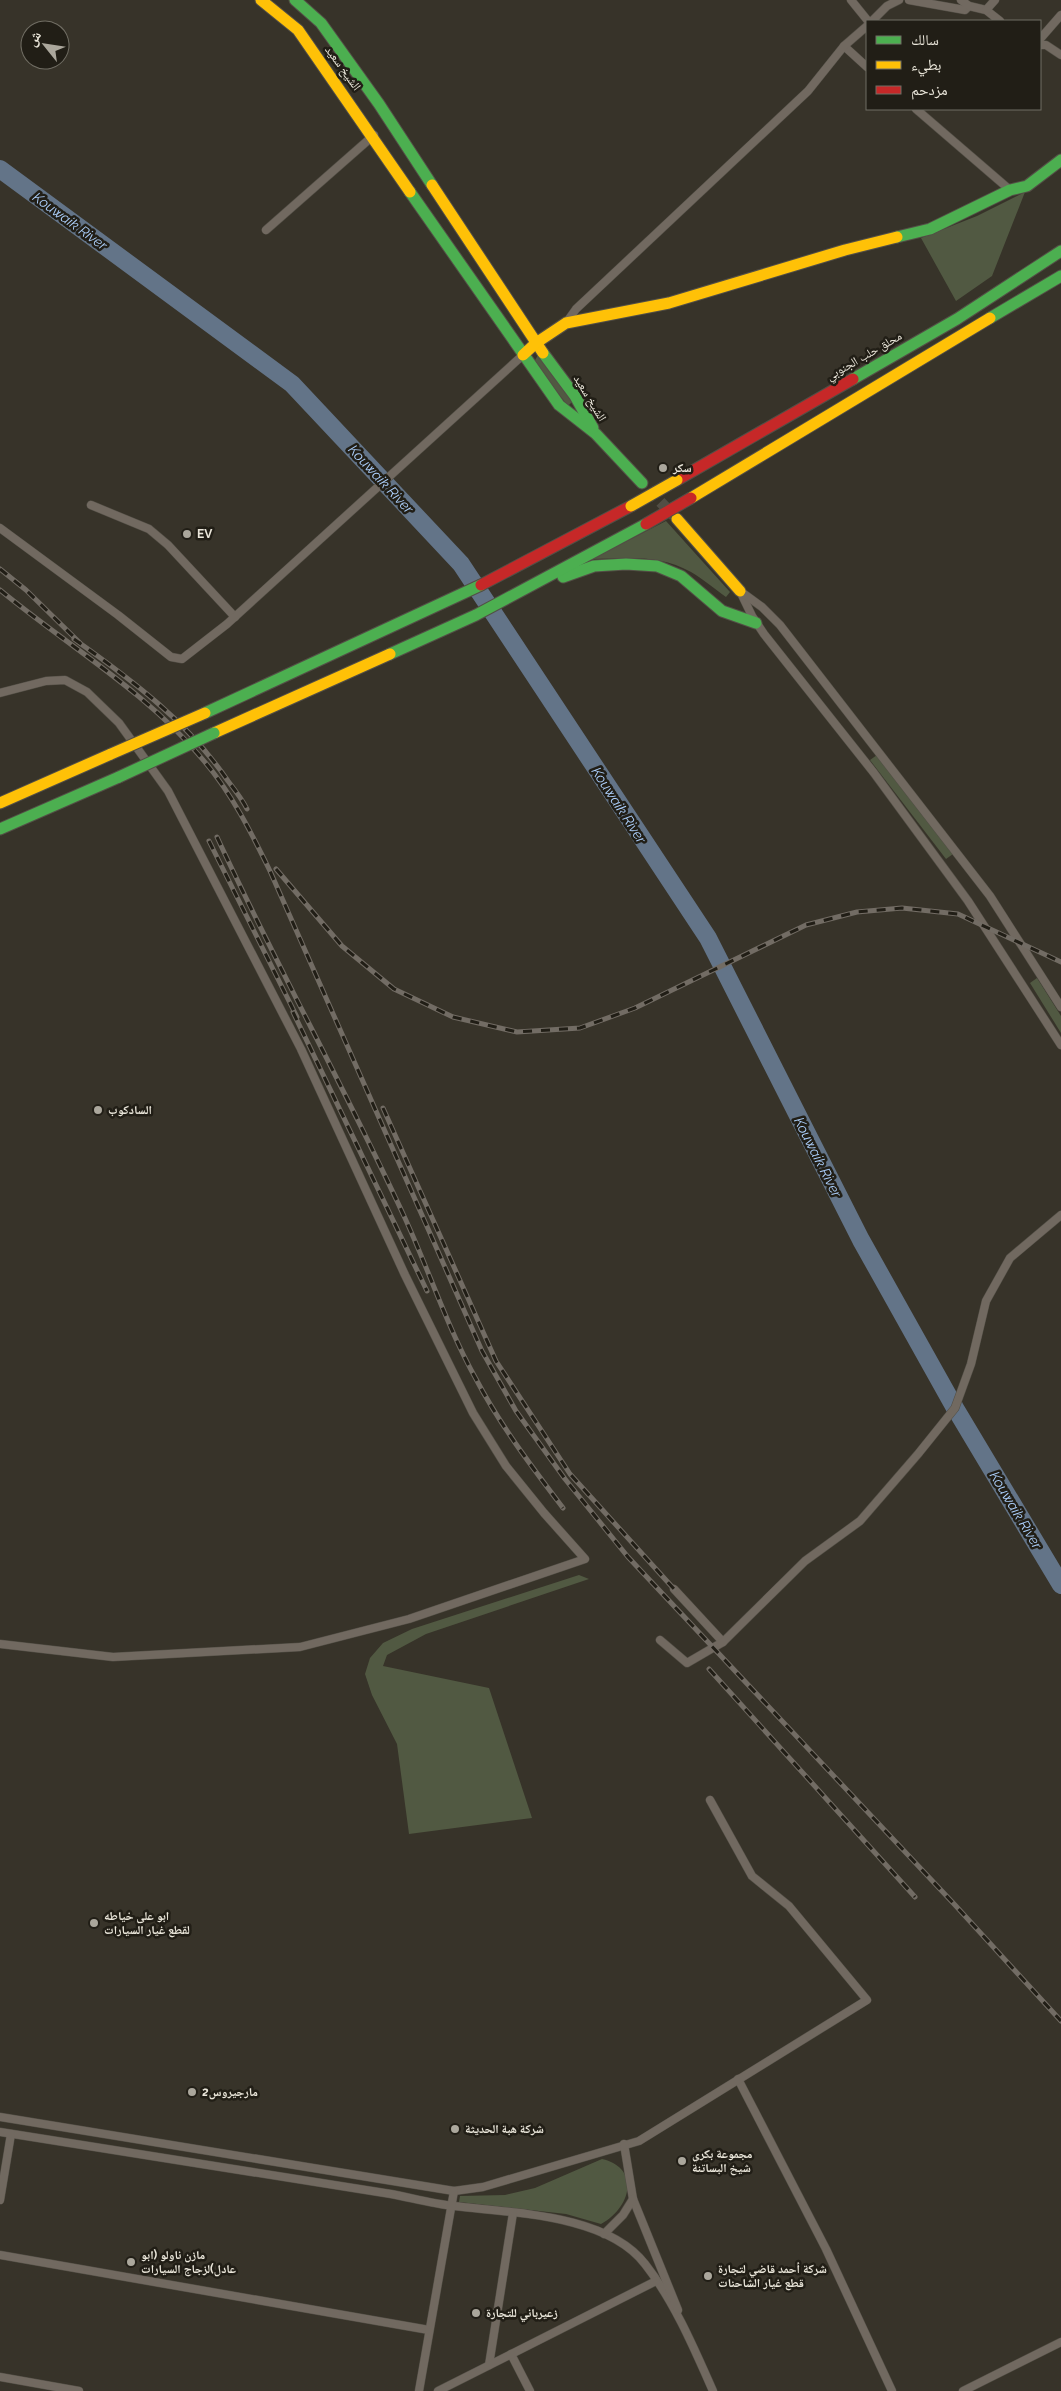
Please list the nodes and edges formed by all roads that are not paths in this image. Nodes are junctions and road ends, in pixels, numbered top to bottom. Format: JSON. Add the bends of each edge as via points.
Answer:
{"nodes":[{"id":1,"x":261,"y":0,"type":"edge"},
{"id":2,"x":295,"y":0,"type":"edge"},
{"id":3,"x":851,"y":0,"type":"edge"},
{"id":4,"x":898,"y":0,"type":"edge"},
{"id":5,"x":909,"y":0,"type":"edge"},
{"id":6,"x":961,"y":0,"type":"edge"},
{"id":7,"x":995,"y":0,"type":"edge"},
{"id":8,"x":885,"y":3,"type":"edge"},
{"id":9,"x":969,"y":6,"type":"junction"},
{"id":10,"x":986,"y":10,"type":"junction"},
{"id":11,"x":1061,"y":15,"type":"edge"},
{"id":12,"x":869,"y":20,"type":"edge"},
{"id":13,"x":871,"y":20,"type":"edge"},
{"id":14,"x":999,"y":20,"type":"edge"},
{"id":15,"x":866,"y":27,"type":"edge"},
{"id":16,"x":1041,"y":38,"type":"edge"},
{"id":17,"x":1041,"y":45,"type":"edge"},
{"id":18,"x":844,"y":46,"type":"junction"},
{"id":19,"x":1061,"y":55,"type":"edge"},
{"id":20,"x":866,"y":66,"type":"edge"},
{"id":21,"x":917,"y":110,"type":"edge"},
{"id":22,"x":374,"y":135,"type":"junction"},
{"id":23,"x":1061,"y":160,"type":"edge"},
{"id":24,"x":1010,"y":190,"type":"junction"},
{"id":25,"x":266,"y":230,"type":"dead end"},
{"id":26,"x":1061,"y":251,"type":"edge"},
{"id":27,"x":1061,"y":276,"type":"edge"},
{"id":28,"x":566,"y":323,"type":"junction"},
{"id":29,"x":536,"y":343,"type":"junction"},
{"id":30,"x":523,"y":355,"type":"junction"},
{"id":31,"x":596,"y":434,"type":"junction"},
{"id":32,"x":642,"y":482,"type":"tunnel mouth"},
{"id":33,"x":91,"y":506,"type":"dead end"},
{"id":34,"x":677,"y":519,"type":"tunnel mouth"},
{"id":35,"x":0,"y":528,"type":"edge"},
{"id":36,"x":740,"y":591,"type":"junction"},
{"id":37,"x":512,"y":595,"type":"junction"},
{"id":38,"x":235,"y":617,"type":"junction"},
{"id":39,"x":756,"y":623,"type":"junction"},
{"id":40,"x":0,"y":693,"type":"edge"},
{"id":41,"x":0,"y":803,"type":"edge"},
{"id":42,"x":0,"y":828,"type":"edge"},
{"id":43,"x":1061,"y":1007,"type":"edge"},
{"id":44,"x":1061,"y":1045,"type":"edge"},
{"id":45,"x":1061,"y":1215,"type":"edge"},
{"id":46,"x":674,"y":1589,"type":"dead end"},
{"id":47,"x":660,"y":1640,"type":"dead end"},
{"id":48,"x":723,"y":1642,"type":"junction"},
{"id":49,"x":0,"y":1644,"type":"edge"},
{"id":50,"x":710,"y":1800,"type":"dead end"},
{"id":51,"x":738,"y":2079,"type":"junction"},
{"id":52,"x":0,"y":2117,"type":"edge"},
{"id":53,"x":0,"y":2132,"type":"edge"},
{"id":54,"x":11,"y":2134,"type":"junction"},
{"id":55,"x":624,"y":2144,"type":"junction"},
{"id":56,"x":454,"y":2191,"type":"junction"},
{"id":57,"x":633,"y":2199,"type":"junction"},
{"id":58,"x":0,"y":2200,"type":"edge"},
{"id":59,"x":451,"y":2206,"type":"junction"},
{"id":60,"x":514,"y":2213,"type":"junction"},
{"id":61,"x":604,"y":2234,"type":"junction"},
{"id":62,"x":0,"y":2255,"type":"edge"},
{"id":63,"x":656,"y":2281,"type":"junction"},
{"id":64,"x":430,"y":2330,"type":"junction"},
{"id":65,"x":686,"y":2331,"type":"junction"},
{"id":66,"x":1061,"y":2342,"type":"edge"},
{"id":67,"x":511,"y":2354,"type":"junction"},
{"id":68,"x":489,"y":2365,"type":"junction"},
{"id":69,"x":0,"y":2377,"type":"edge"},
{"id":70,"x":976,"y":2388,"type":"edge"},
{"id":71,"x":79,"y":2391,"type":"edge"},
{"id":72,"x":419,"y":2391,"type":"edge"},
{"id":73,"x":438,"y":2391,"type":"edge"},
{"id":74,"x":530,"y":2391,"type":"edge"},
{"id":75,"x":713,"y":2391,"type":"edge"},
{"id":76,"x":892,"y":2391,"type":"edge"},
{"id":77,"x":963,"y":2391,"type":"edge"}],
"edges":[{"from":1,"to":22,"type":"main road","name":"الشيخ سعيد","via":[[298,30]]},
{"from":2,"to":29,"type":"main road","name":"الشيخ سعيد","via":[[321,23],[379,104]]},
{"from":3,"to":12,"type":"street"},
{"from":4,"to":8,"type":"street"},
{"from":5,"to":9,"type":"street","via":[[965,10]]},
{"from":6,"to":9,"type":"street"},
{"from":7,"to":10,"type":"street"},
{"from":8,"to":13,"type":"street"},
{"from":9,"to":10,"type":"street"},
{"from":10,"to":14,"type":"street"},
{"from":11,"to":16,"type":"street"},
{"from":15,"to":18,"type":"street"},
{"from":17,"to":19,"type":"street"},
{"from":18,"to":20,"type":"street"},
{"from":18,"to":28,"type":"street","via":[[808,91],[576,309]]},
{"from":21,"to":24,"type":"street"},
{"from":22,"to":25,"type":"street"},
{"from":22,"to":30,"type":"main road","name":"الشيخ سعيد"},
{"from":23,"to":24,"type":"main road","via":[[1027,186]]},
{"from":24,"to":28,"type":"main road","via":[[930,228],[669,303]]},
{"from":26,"to":41,"type":"main road","name":"محلق حلب الجنوبي","bridge":true,"via":[[954,320],[631,506],[502,575],[205,713]]},
{"from":27,"to":37,"type":"main road","bridge":true,"via":[[691,498]]},
{"from":28,"to":29,"type":"main road"},
{"from":29,"to":30,"type":"main road"},
{"from":29,"to":31,"type":"main road","name":"الشيخ سعيد","via":[[575,396]]},
{"from":30,"to":31,"type":"main road","name":"الشيخ سعيد","via":[[559,405]]},
{"from":30,"to":38,"type":"street"},
{"from":31,"to":32,"type":"main road"},
{"from":33,"to":38,"type":"street","via":[[149,529]]},
{"from":34,"to":36,"type":"main road"},
{"from":35,"to":38,"type":"street","via":[[171,657],[182,659]]},
{"from":36,"to":39,"type":"street"},
{"from":36,"to":43,"type":"street","via":[[780,625],[990,896]]},
{"from":37,"to":39,"type":"main road","via":[[594,566],[657,566],[681,576],[722,612]]},
{"from":37,"to":42,"type":"main road","bridge":true,"via":[[476,615]]},
{"from":39,"to":44,"type":"street","via":[[874,773],[968,901]]},
{"from":40,"to":49,"type":"street","via":[[46,681],[65,680],[87,692],[119,723],[168,792],[302,1049],[405,1276],[473,1413],[506,1466],[585,1559],[409,1619],[300,1647],[113,1657]]},
{"from":45,"to":48,"type":"street","via":[[1010,1258],[986,1301],[971,1364],[955,1408],[860,1521],[804,1561]]},
{"from":46,"to":48,"type":"street"},
{"from":47,"to":48,"type":"street","via":[[687,1663]]},
{"from":50,"to":51,"type":"street","via":[[752,1876],[789,1906],[867,2000]]},
{"from":51,"to":55,"type":"street","via":[[639,2141]]},
{"from":51,"to":76,"type":"street","via":[[826,2249]]},
{"from":52,"to":56,"type":"street"},
{"from":53,"to":54,"type":"street"},
{"from":54,"to":58,"type":"street"},
{"from":54,"to":59,"type":"street"},
{"from":55,"to":56,"type":"street","via":[[483,2187]]},
{"from":55,"to":57,"type":"street"},
{"from":56,"to":59,"type":"street"},
{"from":57,"to":61,"type":"street","via":[[623,2215]]},
{"from":57,"to":65,"type":"street"},
{"from":59,"to":60,"type":"street"},
{"from":59,"to":64,"type":"street"},
{"from":60,"to":61,"type":"street","via":[[563,2219]]},
{"from":60,"to":68,"type":"street"},
{"from":61,"to":63,"type":"street","via":[[645,2263]]},
{"from":62,"to":64,"type":"street"},
{"from":63,"to":65,"type":"street"},
{"from":63,"to":67,"type":"street"},
{"from":64,"to":72,"type":"street"},
{"from":65,"to":75,"type":"street"},
{"from":66,"to":70,"type":"street"},
{"from":67,"to":68,"type":"street"},
{"from":67,"to":74,"type":"street"},
{"from":68,"to":73,"type":"street"},
{"from":69,"to":71,"type":"street"},
{"from":70,"to":77,"type":"street"}]}
